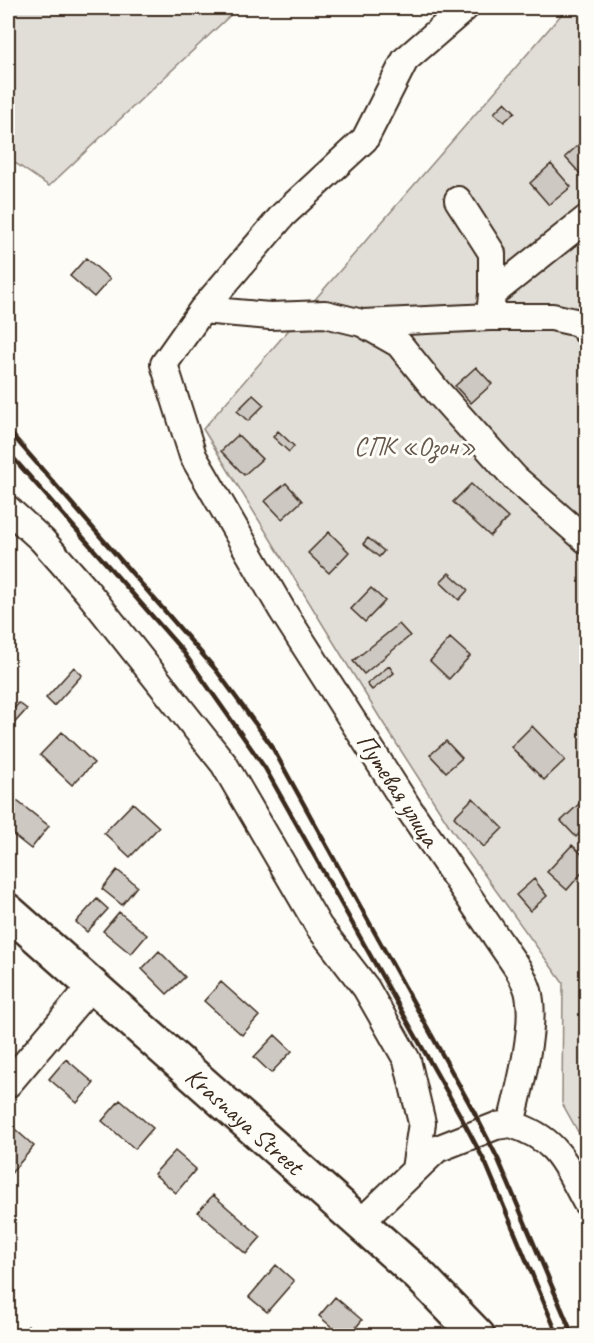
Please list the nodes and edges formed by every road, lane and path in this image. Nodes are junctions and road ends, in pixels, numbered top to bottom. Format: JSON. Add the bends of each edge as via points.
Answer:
{"nodes":[{"id":1,"x":465,"y":8,"type":"edge"},
{"id":2,"x":458,"y":200,"type":"dead end"},
{"id":3,"x":586,"y":219,"type":"edge"},
{"id":4,"x":491,"y":306,"type":"junction"},
{"id":5,"x":202,"y":310,"type":"junction"},
{"id":6,"x":362,"y":323,"type":"junction"},
{"id":7,"x":586,"y":331,"type":"edge"},
{"id":8,"x":8,"y":509,"type":"edge"},
{"id":9,"x":586,"y":540,"type":"edge"},
{"id":10,"x":8,"y":911,"type":"edge"},
{"id":11,"x":92,"y":985,"type":"junction"},
{"id":12,"x":8,"y":1084,"type":"edge"},
{"id":13,"x":511,"y":1124,"type":"junction"},
{"id":14,"x":415,"y":1169,"type":"junction"},
{"id":15,"x":586,"y":1202,"type":"edge"},
{"id":16,"x":360,"y":1223,"type":"junction"},
{"id":17,"x":478,"y":1335,"type":"edge"}],
"edges":[{"from":1,"to":5,"type":"street","via":[[405,60],[365,139],[283,215]]},
{"from":2,"to":4,"type":"street","via":[[492,254]]},
{"from":3,"to":4,"type":"street"},
{"from":4,"to":6,"type":"street"},
{"from":4,"to":7,"type":"street","via":[[579,323]]},
{"from":5,"to":6,"type":"street","via":[[270,316],[325,314]]},
{"from":5,"to":13,"type":"street","name":"Путевая улица","via":[[164,364],[193,456],[276,600],[402,799],[522,977],[529,994],[531,1018]]},
{"from":6,"to":9,"type":"street","via":[[399,344],[515,478]]},
{"from":8,"to":14,"type":"street","via":[[87,591],[224,764],[319,927],[366,988],[407,1060],[422,1123]]},
{"from":10,"to":11,"type":"main road","name":"Krasnaya Street"},
{"from":11,"to":12,"type":"street"},
{"from":11,"to":16,"type":"main road","name":"Krasnaya Street"},
{"from":13,"to":14,"type":"street","via":[[437,1149]]},
{"from":13,"to":15,"type":"street","via":[[545,1139],[561,1156]]},
{"from":14,"to":16,"type":"street"},
{"from":16,"to":17,"type":"main road","name":"Krasnaya Street"}]}
